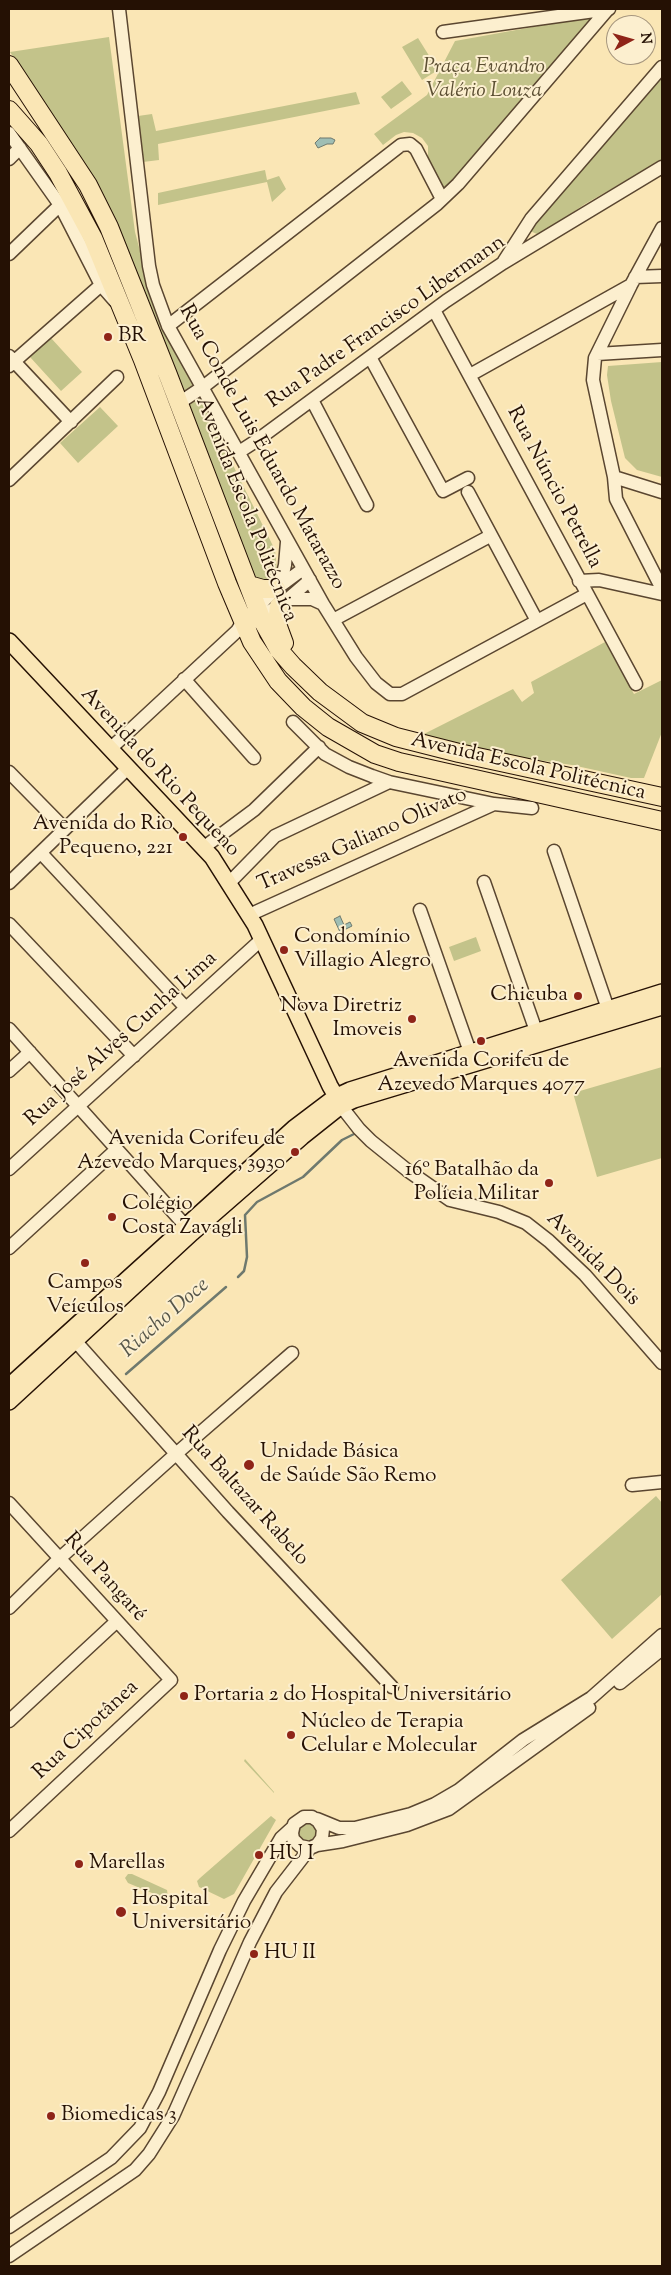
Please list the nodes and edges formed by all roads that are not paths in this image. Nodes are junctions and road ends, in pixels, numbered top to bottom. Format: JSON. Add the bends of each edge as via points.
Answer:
{"nodes":[{"id":1,"x":119,"y":9,"type":"edge"},
{"id":2,"x":608,"y":9,"type":"edge"},
{"id":3,"x":443,"y":32,"type":"dead end"},
{"id":4,"x":9,"y":65,"type":"edge"},
{"id":5,"x":662,"y":67,"type":"edge"},
{"id":6,"x":9,"y":110,"type":"edge"},
{"id":7,"x":9,"y":133,"type":"edge"},
{"id":8,"x":20,"y":148,"type":"junction"},
{"id":9,"x":9,"y":159,"type":"edge"},
{"id":10,"x":662,"y":167,"type":"edge"},
{"id":11,"x":442,"y":199,"type":"junction"},
{"id":12,"x":60,"y":205,"type":"junction"},
{"id":13,"x":662,"y":228,"type":"edge"},
{"id":14,"x":9,"y":254,"type":"edge"},
{"id":15,"x":503,"y":263,"type":"junction"},
{"id":16,"x":662,"y":276,"type":"edge"},
{"id":17,"x":633,"y":281,"type":"junction"},
{"id":18,"x":101,"y":284,"type":"junction"},
{"id":19,"x":120,"y":307,"type":"junction"},
{"id":20,"x":434,"y":310,"type":"junction"},
{"id":21,"x":168,"y":326,"type":"junction"},
{"id":22,"x":662,"y":350,"type":"edge"},
{"id":23,"x":597,"y":354,"type":"junction"},
{"id":24,"x":370,"y":357,"type":"junction"},
{"id":25,"x":10,"y":361,"type":"edge"},
{"id":26,"x":470,"y":375,"type":"junction"},
{"id":27,"x":117,"y":377,"type":"dead end"},
{"id":28,"x":153,"y":387,"type":"junction"},
{"id":29,"x":203,"y":387,"type":"junction"},
{"id":30,"x":312,"y":400,"type":"junction"},
{"id":31,"x":179,"y":404,"type":"junction"},
{"id":32,"x":71,"y":422,"type":"junction"},
{"id":33,"x":239,"y":452,"type":"junction"},
{"id":34,"x":614,"y":477,"type":"junction"},
{"id":35,"x":468,"y":478,"type":"dead end"},
{"id":36,"x":9,"y":480,"type":"edge"},
{"id":37,"x":468,"y":492,"type":"dead end"},
{"id":38,"x":662,"y":492,"type":"edge"},
{"id":39,"x":367,"y":505,"type":"dead end"},
{"id":40,"x":490,"y":536,"type":"junction"},
{"id":41,"x":287,"y":541,"type":"junction"},
{"id":42,"x":304,"y":569,"type":"junction"},
{"id":43,"x":310,"y":580,"type":"junction"},
{"id":44,"x":579,"y":580,"type":"junction"},
{"id":45,"x":249,"y":585,"type":"junction"},
{"id":46,"x":662,"y":589,"type":"edge"},
{"id":47,"x":588,"y":594,"type":"junction"},
{"id":48,"x":662,"y":594,"type":"edge"},
{"id":49,"x":281,"y":595,"type":"junction"},
{"id":50,"x":323,"y":604,"type":"junction"},
{"id":51,"x":259,"y":613,"type":"junction"},
{"id":52,"x":333,"y":620,"type":"junction"},
{"id":53,"x":537,"y":621,"type":"junction"},
{"id":54,"x":244,"y":624,"type":"junction"},
{"id":55,"x":9,"y":641,"type":"edge"},
{"id":56,"x":299,"y":672,"type":"junction"},
{"id":57,"x":184,"y":679,"type":"junction"},
{"id":58,"x":636,"y":684,"type":"dead end"},
{"id":59,"x":293,"y":722,"type":"dead end"},
{"id":60,"x":319,"y":747,"type":"junction"},
{"id":61,"x":110,"y":749,"type":"junction"},
{"id":62,"x":254,"y":758,"type":"dead end"},
{"id":63,"x":128,"y":768,"type":"junction"},
{"id":64,"x":9,"y":772,"type":"edge"},
{"id":65,"x":389,"y":782,"type":"junction"},
{"id":66,"x":662,"y":797,"type":"edge"},
{"id":67,"x":494,"y":804,"type":"junction"},
{"id":68,"x":532,"y":808,"type":"dead end"},
{"id":69,"x":662,"y":821,"type":"edge"},
{"id":70,"x":65,"y":829,"type":"junction"},
{"id":71,"x":203,"y":848,"type":"junction"},
{"id":72,"x":554,"y":851,"type":"dead end"},
{"id":73,"x":41,"y":853,"type":"junction"},
{"id":74,"x":230,"y":882,"type":"junction"},
{"id":75,"x":484,"y":882,"type":"dead end"},
{"id":76,"x":9,"y":883,"type":"edge"},
{"id":77,"x":420,"y":910,"type":"dead end"},
{"id":78,"x":249,"y":915,"type":"junction"},
{"id":79,"x":9,"y":924,"type":"edge"},
{"id":80,"x":262,"y":939,"type":"junction"},
{"id":81,"x":662,"y":992,"type":"edge"},
{"id":82,"x":662,"y":1007,"type":"edge"},
{"id":83,"x":186,"y":1008,"type":"junction"},
{"id":84,"x":608,"y":1009,"type":"junction"},
{"id":85,"x":9,"y":1029,"type":"edge"},
{"id":86,"x":536,"y":1031,"type":"junction"},
{"id":87,"x":30,"y":1052,"type":"junction"},
{"id":88,"x":470,"y":1052,"type":"junction"},
{"id":89,"x":134,"y":1056,"type":"junction"},
{"id":90,"x":9,"y":1071,"type":"edge"},
{"id":91,"x":338,"y":1101,"type":"junction"},
{"id":92,"x":79,"y":1106,"type":"junction"},
{"id":93,"x":117,"y":1149,"type":"junction"},
{"id":94,"x":9,"y":1169,"type":"edge"},
{"id":95,"x":189,"y":1229,"type":"junction"},
{"id":96,"x":9,"y":1248,"type":"edge"},
{"id":97,"x":71,"y":1336,"type":"junction"},
{"id":98,"x":292,"y":1353,"type":"dead end"},
{"id":99,"x":662,"y":1362,"type":"edge"},
{"id":100,"x":9,"y":1386,"type":"edge"},
{"id":101,"x":9,"y":1402,"type":"edge"},
{"id":102,"x":176,"y":1453,"type":"junction"},
{"id":103,"x":662,"y":1482,"type":"edge"},
{"id":104,"x":632,"y":1485,"type":"dead end"},
{"id":105,"x":9,"y":1502,"type":"edge"},
{"id":106,"x":60,"y":1558,"type":"junction"},
{"id":107,"x":9,"y":1608,"type":"edge"},
{"id":108,"x":117,"y":1621,"type":"junction"},
{"id":109,"x":662,"y":1636,"type":"edge"},
{"id":110,"x":662,"y":1649,"type":"edge"},
{"id":111,"x":171,"y":1680,"type":"joint"},
{"id":112,"x":392,"y":1688,"type":"dead end"},
{"id":113,"x":9,"y":1722,"type":"edge"},
{"id":114,"x":315,"y":1819,"type":"junction"},
{"id":115,"x":292,"y":1828,"type":"junction"},
{"id":116,"x":9,"y":1831,"type":"edge"},
{"id":117,"x":314,"y":1846,"type":"junction"},
{"id":118,"x":9,"y":2228,"type":"edge"},
{"id":119,"x":9,"y":2256,"type":"edge"}],
"edges":[{"from":1,"to":21,"type":"street","name":"Rua Conde Luis Eduardo Matarazzo","via":[[149,266]]},
{"from":2,"to":3,"type":"street"},
{"from":2,"to":11,"type":"street"},
{"from":4,"to":31,"type":"highway","name":"Avenida Escola Politécnica","via":[[93,193],[130,277]]},
{"from":5,"to":15,"type":"street","via":[[531,219]]},
{"from":6,"to":19,"type":"highway","name":"Avenida Escola Politécnica","via":[[39,144],[78,206]]},
{"from":7,"to":8,"type":"street","name":"Avenida Escola Politécnica"},
{"from":8,"to":9,"type":"street"},
{"from":8,"to":12,"type":"street","name":"Avenida Escola Politécnica"},
{"from":10,"to":15,"type":"street","name":"Rua Padre Francisco Libermann"},
{"from":11,"to":21,"type":"street","via":[[416,149],[410,144],[401,145]]},
{"from":11,"to":29,"type":"street"},
{"from":12,"to":14,"type":"street"},
{"from":12,"to":18,"type":"street","name":"Avenida Escola Politécnica"},
{"from":13,"to":17,"type":"street"},
{"from":15,"to":20,"type":"street","name":"Rua Padre Francisco Libermann"},
{"from":16,"to":17,"type":"street"},
{"from":17,"to":23,"type":"street"},
{"from":17,"to":26,"type":"street"},
{"from":18,"to":19,"type":"street","name":"Avenida Escola Politécnica"},
{"from":18,"to":25,"type":"street"},
{"from":19,"to":28,"type":"highway","name":"Avenida Escola Politécnica"},
{"from":20,"to":24,"type":"street","name":"Rua Padre Francisco Libermann"},
{"from":20,"to":26,"type":"street","name":"Rua Núncio Petrella"},
{"from":21,"to":29,"type":"street","name":"Rua Conde Luis Eduardo Matarazzo"},
{"from":22,"to":23,"type":"street"},
{"from":23,"to":34,"type":"street","via":[[593,380]]},
{"from":24,"to":30,"type":"street","name":"Rua Padre Francisco Libermann"},
{"from":24,"to":35,"type":"street","via":[[443,491]]},
{"from":25,"to":32,"type":"street"},
{"from":26,"to":44,"type":"street","name":"Rua Núncio Petrella"},
{"from":27,"to":32,"type":"street"},
{"from":28,"to":31,"type":"highway","via":[[164,401]]},
{"from":28,"to":54,"type":"highway","name":"Avenida Escola Politécnica","via":[[214,553]]},
{"from":29,"to":31,"type":"street"},
{"from":29,"to":33,"type":"street","name":"Rua Conde Luis Eduardo Matarazzo"},
{"from":30,"to":33,"type":"street","name":"Rua Padre Francisco Libermann"},
{"from":30,"to":39,"type":"street"},
{"from":31,"to":45,"type":"highway","name":"Avenida Escola Politécnica"},
{"from":32,"to":36,"type":"street"},
{"from":33,"to":41,"type":"street","name":"Rua Conde Luis Eduardo Matarazzo"},
{"from":34,"to":38,"type":"street"},
{"from":34,"to":46,"type":"street","via":[[616,499]]},
{"from":37,"to":40,"type":"street"},
{"from":40,"to":52,"type":"street"},
{"from":40,"to":53,"type":"street"},
{"from":41,"to":42,"type":"street","name":"Rua Conde Luis Eduardo Matarazzo"},
{"from":41,"to":49,"type":"street"},
{"from":42,"to":43,"type":"street","name":"Rua Conde Luis Eduardo Matarazzo"},
{"from":42,"to":49,"type":"street"},
{"from":43,"to":49,"type":"street"},
{"from":43,"to":50,"type":"street","name":"Rua Conde Luis Eduardo Matarazzo"},
{"from":44,"to":47,"type":"street","name":"Rua Núncio Petrella"},
{"from":44,"to":48,"type":"street","via":[[600,580]]},
{"from":45,"to":49,"type":"highway"},
{"from":45,"to":51,"type":"highway","name":"Avenida Escola Politécnica"},
{"from":47,"to":53,"type":"street"},
{"from":47,"to":58,"type":"street","name":"Rua Núncio Petrella"},
{"from":49,"to":50,"type":"street","via":[[312,599]]},
{"from":49,"to":51,"type":"street"},
{"from":49,"to":56,"type":"highway","via":[[277,624]]},
{"from":50,"to":52,"type":"street","name":"Rua Conde Luis Eduardo Matarazzo"},
{"from":51,"to":54,"type":"street"},
{"from":51,"to":56,"type":"highway","name":"Avenida Escola Politécnica","via":[[279,650]]},
{"from":52,"to":53,"type":"street","name":"Rua Conde Luis Eduardo Matarazzo","via":[[376,684],[390,694],[402,694]]},
{"from":54,"to":57,"type":"street"},
{"from":54,"to":69,"type":"highway","name":"Avenida Escola Politécnica","via":[[260,656],[303,707],[328,728],[375,754]]},
{"from":55,"to":61,"type":"main road","name":"Avenida do Rio Pequeno"},
{"from":56,"to":66,"type":"highway","name":"Avenida Escola Politécnica","via":[[362,723],[396,737]]},
{"from":57,"to":61,"type":"street"},
{"from":57,"to":62,"type":"street"},
{"from":59,"to":60,"type":"street"},
{"from":60,"to":65,"type":"street","via":[[349,767]]},
{"from":60,"to":71,"type":"street","via":[[254,810]]},
{"from":61,"to":63,"type":"main road","name":"Avenida do Rio Pequeno"},
{"from":63,"to":70,"type":"street"},
{"from":63,"to":71,"type":"main road","name":"Avenida do Rio Pequeno"},
{"from":64,"to":70,"type":"street"},
{"from":65,"to":67,"type":"street"},
{"from":65,"to":74,"type":"street","via":[[275,836]]},
{"from":67,"to":68,"type":"street"},
{"from":67,"to":78,"type":"street","name":"Travessa Galiano Olivato"},
{"from":70,"to":73,"type":"street"},
{"from":71,"to":74,"type":"main road","name":"Avenida do Rio Pequeno"},
{"from":72,"to":84,"type":"street"},
{"from":73,"to":76,"type":"street"},
{"from":73,"to":83,"type":"street"},
{"from":74,"to":78,"type":"main road","name":"Avenida do Rio Pequeno"},
{"from":75,"to":86,"type":"street"},
{"from":77,"to":88,"type":"street"},
{"from":78,"to":80,"type":"main road","name":"Avenida do Rio Pequeno"},
{"from":79,"to":89,"type":"street"},
{"from":80,"to":83,"type":"street","name":"Rua José Alves Cunha Lima"},
{"from":80,"to":91,"type":"main road","name":"Avenida do Rio Pequeno"},
{"from":81,"to":84,"type":"main road"},
{"from":82,"to":91,"type":"main road","via":[[354,1100]]},
{"from":83,"to":89,"type":"street","name":"Rua José Alves Cunha Lima"},
{"from":84,"to":86,"type":"main road"},
{"from":85,"to":87,"type":"street"},
{"from":86,"to":88,"type":"main road"},
{"from":87,"to":90,"type":"street"},
{"from":87,"to":92,"type":"street"},
{"from":88,"to":91,"type":"main road","via":[[350,1090]]},
{"from":89,"to":92,"type":"street","name":"Rua José Alves Cunha Lima"},
{"from":91,"to":95,"type":"main road","via":[[302,1137]]},
{"from":91,"to":99,"type":"street","name":"Avenida Dois","via":[[371,1141],[450,1200],[499,1212],[526,1223],[549,1241],[585,1275]]},
{"from":92,"to":93,"type":"street"},
{"from":92,"to":94,"type":"street","name":"Rua José Alves Cunha Lima"},
{"from":93,"to":95,"type":"street"},
{"from":93,"to":96,"type":"street"},
{"from":95,"to":97,"type":"main road"},
{"from":97,"to":100,"type":"main road"},
{"from":97,"to":101,"type":"main road"},
{"from":97,"to":102,"type":"street","name":"Rua Baltazar Rabelo"},
{"from":98,"to":102,"type":"street"},
{"from":102,"to":106,"type":"street"},
{"from":102,"to":112,"type":"street","name":"Rua Baltazar Rabelo"},
{"from":103,"to":104,"type":"street"},
{"from":105,"to":106,"type":"street","name":"Rua Pangaré"},
{"from":106,"to":107,"type":"street"},
{"from":106,"to":108,"type":"street","name":"Rua Pangaré"},
{"from":108,"to":111,"type":"street","name":"Rua Pangaré"},
{"from":108,"to":113,"type":"street"},
{"from":109,"to":114,"type":"street","via":[[591,1698],[523,1740],[460,1790],[435,1804],[355,1828],[339,1828]]},
{"from":110,"to":117,"type":"street","via":[[595,1703],[449,1809],[407,1825]]},
{"from":111,"to":116,"type":"street","name":"Rua Cipotânea"},
{"from":114,"to":115,"type":"street","via":[[300,1818]]},
{"from":114,"to":117,"type":"street","via":[[323,1833]]},
{"from":115,"to":117,"type":"street","via":[[296,1843],[305,1848]]},
{"from":115,"to":118,"type":"street","via":[[281,1838],[244,1901],[140,2128],[111,2158]]},
{"from":117,"to":119,"type":"street","via":[[276,1892],[255,1931],[173,2116],[149,2154],[135,2170]]}]}
